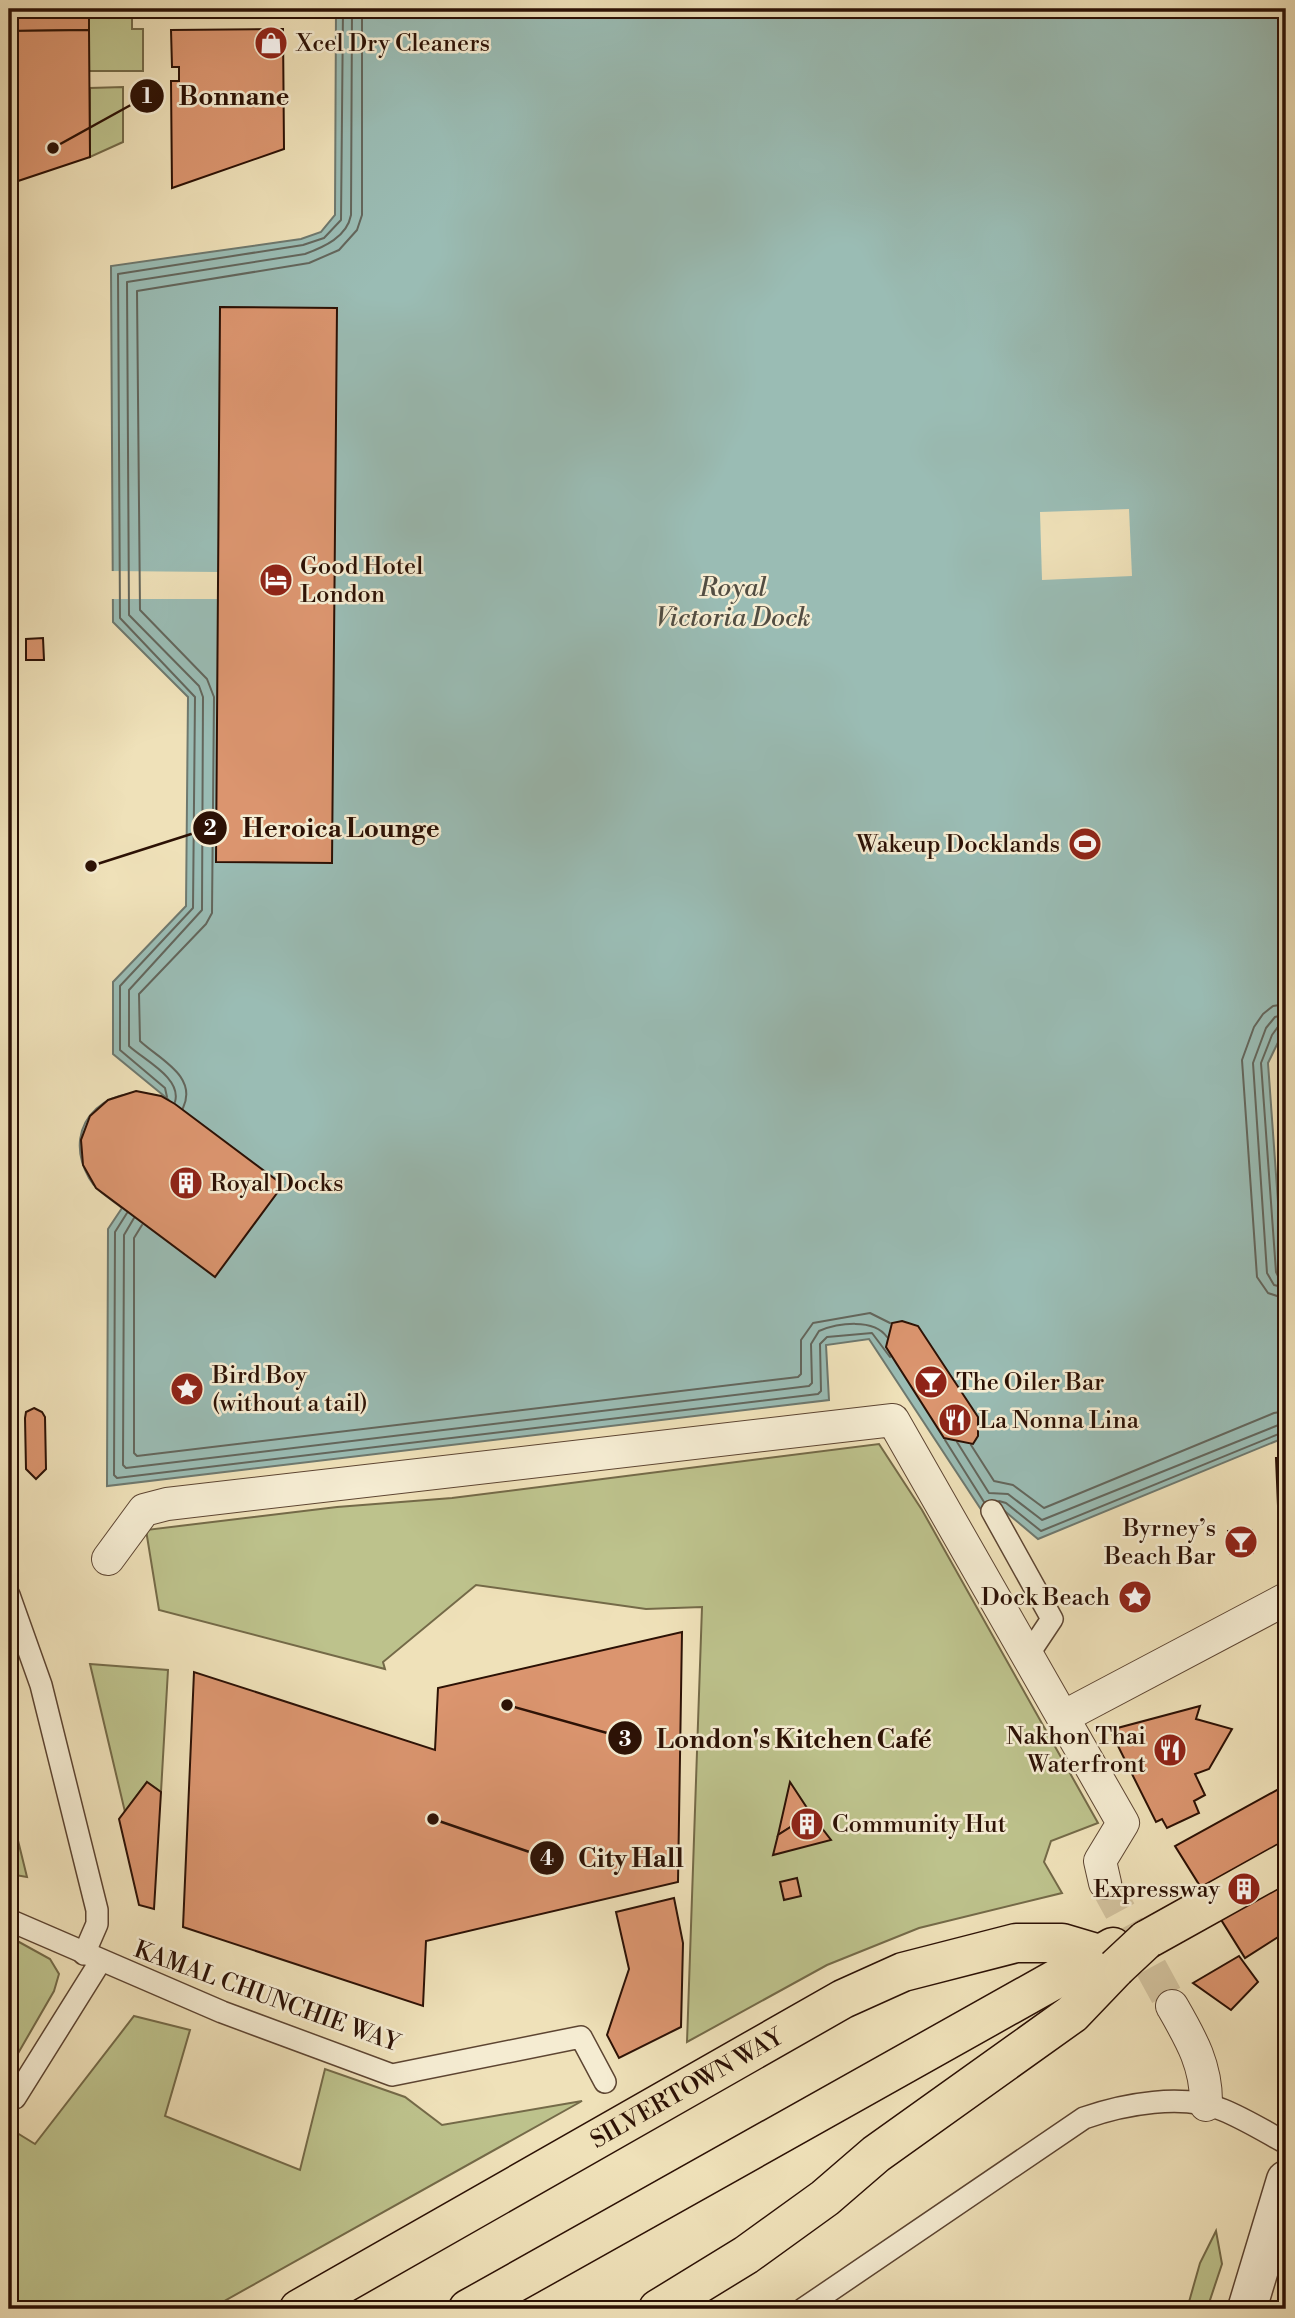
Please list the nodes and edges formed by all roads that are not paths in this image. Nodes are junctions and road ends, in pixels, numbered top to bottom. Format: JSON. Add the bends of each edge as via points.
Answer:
{"nodes":[{"id":1,"x":992,"y":1511,"type":"dead end"},
{"id":2,"x":108,"y":1559,"type":"dead end"},
{"id":3,"x":1286,"y":1599,"type":"edge"},
{"id":4,"x":10,"y":1604,"type":"edge"},
{"id":5,"x":1028,"y":1655,"type":"junction"},
{"id":6,"x":1063,"y":1717,"type":"junction"},
{"id":7,"x":1286,"y":1862,"type":"edge"},
{"id":8,"x":1105,"y":1883,"type":"tunnel mouth"},
{"id":9,"x":9,"y":1920,"type":"edge"},
{"id":10,"x":1146,"y":1940,"type":"junction"},
{"id":11,"x":1099,"y":1954,"type":"junction"},
{"id":12,"x":92,"y":1958,"type":"junction"},
{"id":13,"x":1172,"y":2006,"type":"tunnel mouth"},
{"id":14,"x":605,"y":2082,"type":"dead end"},
{"id":15,"x":15,"y":2098,"type":"dead end"},
{"id":16,"x":1206,"y":2105,"type":"junction"},
{"id":17,"x":1286,"y":2143,"type":"edge"},
{"id":18,"x":1286,"y":2180,"type":"edge"},
{"id":19,"x":299,"y":2309,"type":"edge"},
{"id":20,"x":468,"y":2309,"type":"edge"},
{"id":21,"x":657,"y":2309,"type":"edge"},
{"id":22,"x":803,"y":2309,"type":"edge"},
{"id":23,"x":1247,"y":2309,"type":"edge"}],
"edges":[{"from":1,"to":5,"type":"lane","via":[[1052,1619]]},
{"from":2,"to":5,"type":"street","via":[[144,1510],[167,1504],[893,1420]]},
{"from":3,"to":6,"type":"street"},
{"from":4,"to":12,"type":"lane","name":"KAMAL CHUNCHIE WAY","via":[[41,1685],[97,1910]]},
{"from":5,"to":6,"type":"street"},
{"from":6,"to":8,"type":"street","via":[[1124,1823],[1100,1861]]},
{"from":7,"to":10,"type":"main road"},
{"from":9,"to":12,"type":"lane","name":"KAMAL CHUNCHIE WAY"},
{"from":10,"to":11,"type":"main road","via":[[1118,1944]]},
{"from":10,"to":21,"type":"main road","bridge":true,"via":[[1072,2014],[876,2154],[746,2255]]},
{"from":11,"to":19,"type":"main road","name":"SILVERTOWN WAY","via":[[1062,1943],[1016,1943],[903,1972],[811,2017]]},
{"from":11,"to":20,"type":"main road"},
{"from":12,"to":14,"type":"lane","name":"KAMAL CHUNCHIE WAY","via":[[392,2075],[581,2037]]},
{"from":12,"to":15,"type":"lane","name":"KAMAL CHUNCHIE WAY"},
{"from":13,"to":16,"type":"street","via":[[1200,2057]]},
{"from":16,"to":17,"type":"lane"},
{"from":16,"to":22,"type":"lane","via":[[1143,2105],[1084,2118]]},
{"from":18,"to":23,"type":"street"}]}
